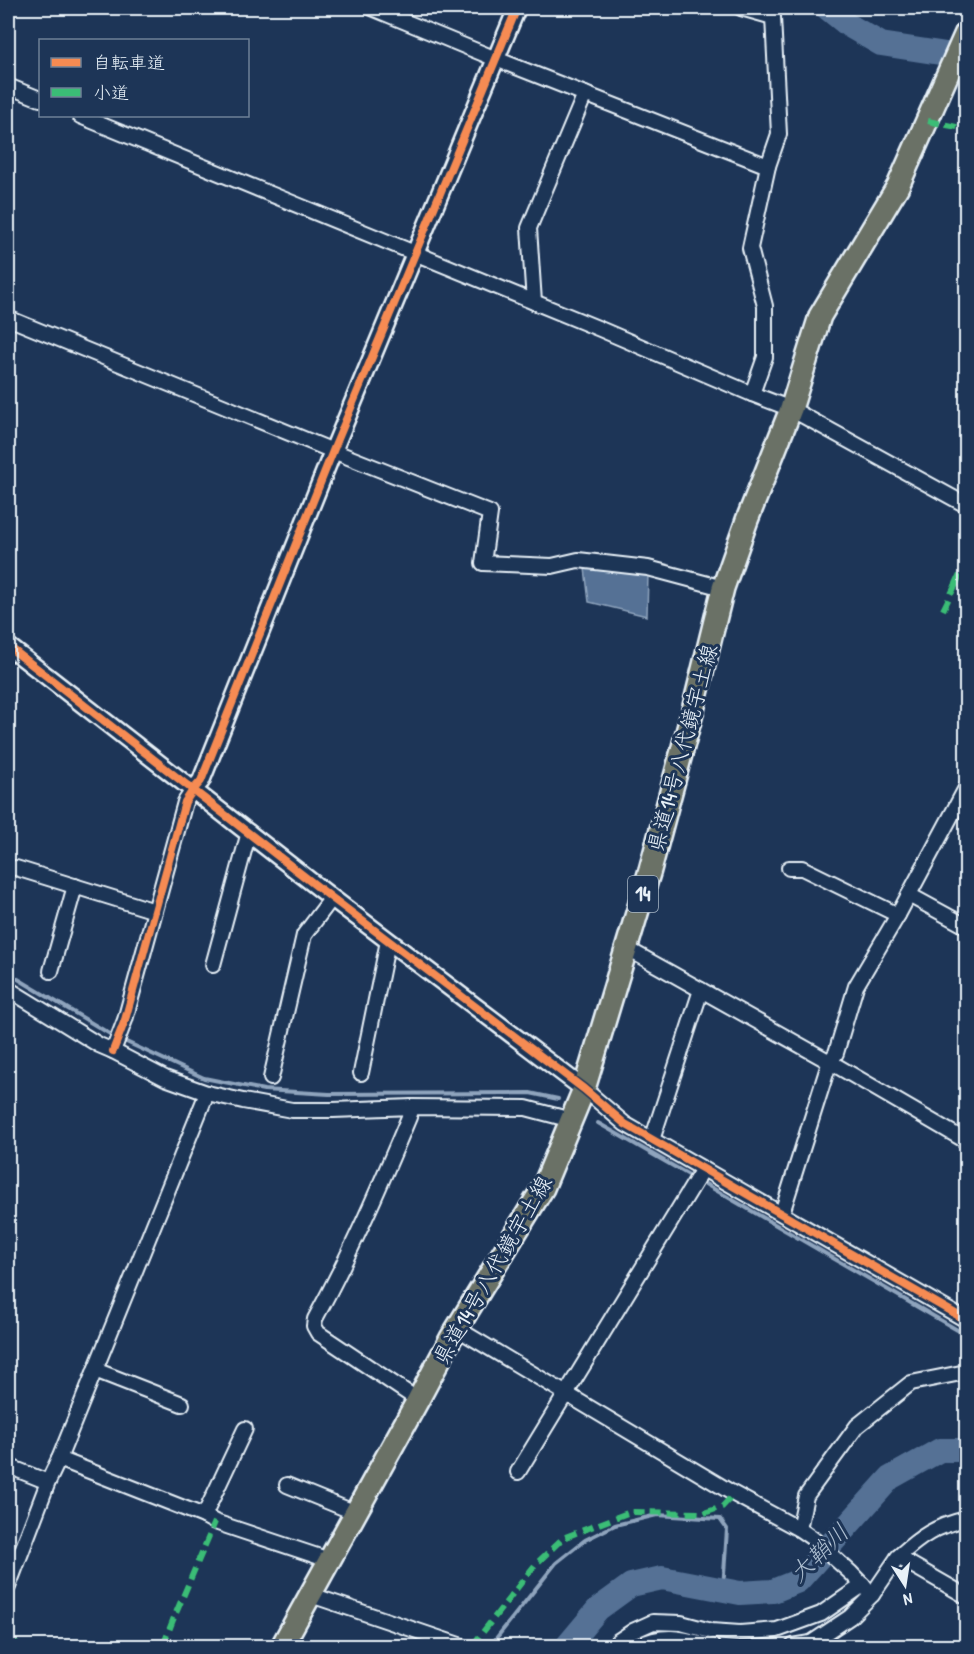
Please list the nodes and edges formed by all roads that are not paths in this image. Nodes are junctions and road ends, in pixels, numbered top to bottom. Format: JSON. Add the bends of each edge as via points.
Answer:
{"nodes":[{"id":1,"x":372,"y":8,"type":"edge"},
{"id":2,"x":517,"y":8,"type":"edge"},
{"id":3,"x":741,"y":8,"type":"edge"},
{"id":4,"x":966,"y":33,"type":"edge"},
{"id":5,"x":496,"y":59,"type":"junction"},
{"id":6,"x":8,"y":86,"type":"edge"},
{"id":7,"x":585,"y":94,"type":"junction"},
{"id":8,"x":39,"y":99,"type":"edge"},
{"id":9,"x":82,"y":117,"type":"edge"},
{"id":10,"x":768,"y":166,"type":"junction"},
{"id":11,"x":415,"y":253,"type":"junction"},
{"id":12,"x":534,"y":302,"type":"junction"},
{"id":13,"x":8,"y":318,"type":"edge"},
{"id":14,"x":752,"y":394,"type":"junction"},
{"id":15,"x":791,"y":409,"type":"junction"},
{"id":16,"x":333,"y":451,"type":"junction"},
{"id":17,"x":966,"y":505,"type":"edge"},
{"id":18,"x":723,"y":588,"type":"junction"},
{"id":19,"x":8,"y":646,"type":"edge"},
{"id":20,"x":966,"y":788,"type":"edge"},
{"id":21,"x":193,"y":790,"type":"junction"},
{"id":22,"x":249,"y":832,"type":"junction"},
{"id":23,"x":16,"y":868,"type":"dead end"},
{"id":24,"x":789,"y":868,"type":"dead end"},
{"id":25,"x":75,"y":886,"type":"junction"},
{"id":26,"x":909,"y":895,"type":"junction"},
{"id":27,"x":332,"y":897,"type":"junction"},
{"id":28,"x":155,"y":911,"type":"junction"},
{"id":29,"x":898,"y":915,"type":"junction"},
{"id":30,"x":966,"y":926,"type":"edge"},
{"id":31,"x":388,"y":941,"type":"junction"},
{"id":32,"x":626,"y":948,"type":"junction"},
{"id":33,"x":213,"y":965,"type":"dead end"},
{"id":34,"x":51,"y":970,"type":"dead end"},
{"id":35,"x":8,"y":989,"type":"edge"},
{"id":36,"x":700,"y":990,"type":"junction"},
{"id":37,"x":115,"y":1046,"type":"junction"},
{"id":38,"x":830,"y":1062,"type":"junction"},
{"id":39,"x":361,"y":1073,"type":"dead end"},
{"id":40,"x":271,"y":1078,"type":"dead end"},
{"id":41,"x":584,"y":1089,"type":"junction"},
{"id":42,"x":207,"y":1093,"type":"junction"},
{"id":43,"x":412,"y":1107,"type":"junction"},
{"id":44,"x":571,"y":1121,"type":"junction"},
{"id":45,"x":652,"y":1140,"type":"junction"},
{"id":46,"x":966,"y":1141,"type":"edge"},
{"id":47,"x":702,"y":1171,"type":"junction"},
{"id":48,"x":782,"y":1213,"type":"junction"},
{"id":49,"x":966,"y":1320,"type":"edge"},
{"id":50,"x":456,"y":1328,"type":"junction"},
{"id":51,"x":95,"y":1370,"type":"junction"},
{"id":52,"x":966,"y":1372,"type":"edge"},
{"id":53,"x":565,"y":1394,"type":"junction"},
{"id":54,"x":418,"y":1400,"type":"junction"},
{"id":55,"x":182,"y":1404,"type":"dead end"},
{"id":56,"x":245,"y":1429,"type":"dead end"},
{"id":57,"x":59,"y":1459,"type":"junction"},
{"id":58,"x":8,"y":1466,"type":"edge"},
{"id":59,"x":518,"y":1472,"type":"dead end"},
{"id":60,"x":48,"y":1482,"type":"junction"},
{"id":61,"x":286,"y":1485,"type":"dead end"},
{"id":62,"x":356,"y":1513,"type":"junction"},
{"id":63,"x":204,"y":1516,"type":"junction"},
{"id":64,"x":966,"y":1519,"type":"edge"},
{"id":65,"x":799,"y":1529,"type":"junction"},
{"id":66,"x":898,"y":1557,"type":"junction"},
{"id":67,"x":330,"y":1562,"type":"junction"},
{"id":68,"x":8,"y":1587,"type":"edge"},
{"id":69,"x":867,"y":1590,"type":"junction"},
{"id":70,"x":311,"y":1595,"type":"junction"},
{"id":71,"x":966,"y":1596,"type":"edge"},
{"id":72,"x":810,"y":1645,"type":"edge"},
{"id":73,"x":282,"y":1647,"type":"edge"},
{"id":74,"x":462,"y":1647,"type":"edge"},
{"id":75,"x":614,"y":1647,"type":"edge"},
{"id":76,"x":638,"y":1647,"type":"edge"},
{"id":77,"x":712,"y":1647,"type":"edge"},
{"id":78,"x":793,"y":1647,"type":"edge"}],
"edges":[{"from":1,"to":5,"type":"street"},
{"from":2,"to":5,"type":"street"},
{"from":3,"to":10,"type":"street","via":[[773,17],[778,134]]},
{"from":4,"to":15,"type":"main road","name":"県道14号八代鏡宇土線","number":"14","via":[[898,186],[820,316]]},
{"from":5,"to":7,"type":"street"},
{"from":5,"to":11,"type":"street"},
{"from":6,"to":8,"type":"street"},
{"from":7,"to":10,"type":"street"},
{"from":7,"to":12,"type":"street","via":[[529,228]]},
{"from":9,"to":11,"type":"street"},
{"from":10,"to":14,"type":"street","via":[[750,248],[765,306],[765,357]]},
{"from":11,"to":12,"type":"street"},
{"from":11,"to":16,"type":"street"},
{"from":12,"to":14,"type":"street"},
{"from":13,"to":16,"type":"street"},
{"from":14,"to":15,"type":"street"},
{"from":15,"to":17,"type":"street"},
{"from":15,"to":18,"type":"main road","name":"県道14号八代鏡宇土線","number":"14"},
{"from":16,"to":18,"type":"street","via":[[490,513],[483,563],[552,566],[578,560],[648,568]]},
{"from":16,"to":21,"type":"street","via":[[201,781]]},
{"from":18,"to":32,"type":"main road","name":"県道14号八代鏡宇土線","number":"14"},
{"from":19,"to":21,"type":"street"},
{"from":20,"to":26,"type":"street"},
{"from":21,"to":22,"type":"street"},
{"from":21,"to":28,"type":"street","via":[[185,802]]},
{"from":22,"to":27,"type":"street"},
{"from":22,"to":33,"type":"street"},
{"from":23,"to":25,"type":"street"},
{"from":24,"to":29,"type":"street","via":[[802,868]]},
{"from":25,"to":28,"type":"street"},
{"from":25,"to":34,"type":"street"},
{"from":26,"to":29,"type":"street"},
{"from":26,"to":30,"type":"street"},
{"from":27,"to":31,"type":"street"},
{"from":27,"to":40,"type":"street","via":[[304,935]]},
{"from":28,"to":37,"type":"street"},
{"from":29,"to":38,"type":"street","via":[[856,986]]},
{"from":31,"to":39,"type":"street"},
{"from":31,"to":41,"type":"street"},
{"from":32,"to":36,"type":"street"},
{"from":32,"to":41,"type":"main road","name":"県道14号八代鏡宇土線","number":"14"},
{"from":35,"to":37,"type":"street","via":[[99,1045]]},
{"from":36,"to":38,"type":"street"},
{"from":36,"to":45,"type":"street"},
{"from":37,"to":42,"type":"street","via":[[165,1078]]},
{"from":38,"to":46,"type":"street"},
{"from":38,"to":48,"type":"street"},
{"from":41,"to":44,"type":"main road","name":"県道14号八代鏡宇土線","number":"14"},
{"from":41,"to":45,"type":"street","via":[[625,1124]]},
{"from":42,"to":43,"type":"street","via":[[292,1110]]},
{"from":42,"to":51,"type":"street"},
{"from":43,"to":44,"type":"street","via":[[526,1108]]},
{"from":43,"to":54,"type":"street","via":[[370,1209],[314,1326],[318,1333]]},
{"from":44,"to":50,"type":"main road","name":"県道14号八代鏡宇土線","number":"14","via":[[543,1188]]},
{"from":45,"to":47,"type":"street"},
{"from":47,"to":48,"type":"street"},
{"from":47,"to":53,"type":"street"},
{"from":48,"to":49,"type":"street"},
{"from":50,"to":53,"type":"street"},
{"from":50,"to":54,"type":"main road","name":"県道14号八代鏡宇土線","number":"14"},
{"from":51,"to":55,"type":"street"},
{"from":51,"to":57,"type":"street"},
{"from":52,"to":65,"type":"street","via":[[911,1383],[857,1426],[806,1496]]},
{"from":53,"to":59,"type":"street"},
{"from":53,"to":65,"type":"street"},
{"from":54,"to":62,"type":"main road","name":"県道14号八代鏡宇土線","number":"14"},
{"from":56,"to":63,"type":"street"},
{"from":57,"to":60,"type":"street"},
{"from":57,"to":63,"type":"street"},
{"from":58,"to":60,"type":"street"},
{"from":60,"to":68,"type":"street"},
{"from":61,"to":62,"type":"street"},
{"from":62,"to":67,"type":"main road","name":"県道14号八代鏡宇土線","number":"14"},
{"from":63,"to":67,"type":"street"},
{"from":64,"to":66,"type":"street","via":[[918,1538]]},
{"from":65,"to":69,"type":"street"},
{"from":66,"to":69,"type":"street"},
{"from":66,"to":71,"type":"street"},
{"from":67,"to":70,"type":"main road","name":"県道14号八代鏡宇土線","number":"14"},
{"from":69,"to":72,"type":"street","via":[[850,1617]]},
{"from":69,"to":75,"type":"street","via":[[821,1614],[777,1630],[740,1633],[653,1622],[633,1631]]},
{"from":70,"to":73,"type":"main road","name":"県道14号八代鏡宇土線","number":"14"},
{"from":70,"to":74,"type":"street"},
{"from":72,"to":78,"type":"street"},
{"from":76,"to":77,"type":"street","via":[[665,1638],[681,1638]]}]}
